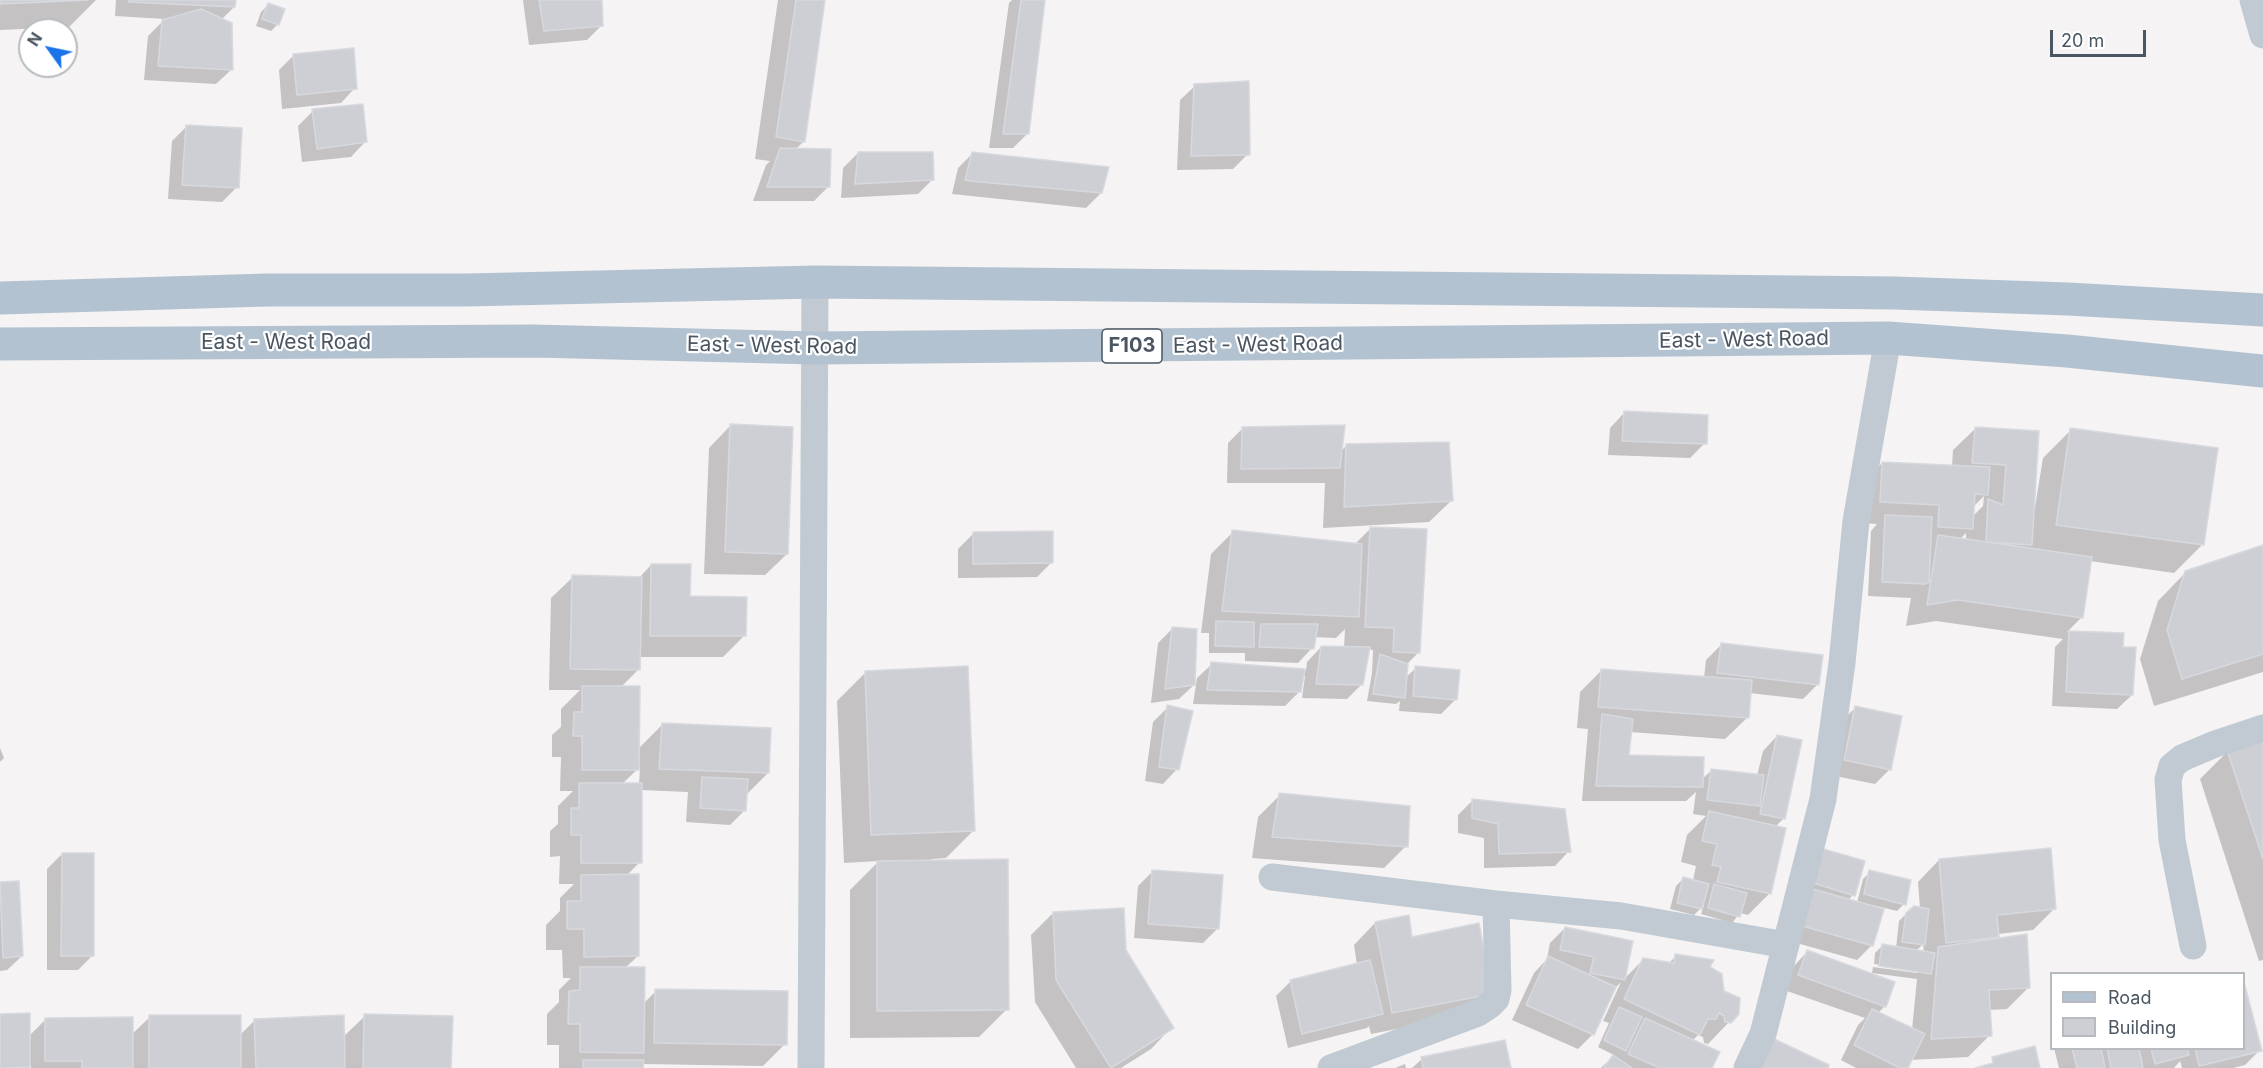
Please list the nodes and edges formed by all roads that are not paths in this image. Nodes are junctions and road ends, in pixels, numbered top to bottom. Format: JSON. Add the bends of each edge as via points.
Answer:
{"nodes":[{"id":1,"x":2253,"y":0,"type":"edge"},
{"id":2,"x":2263,"y":35,"type":"edge"},
{"id":3,"x":815,"y":282,"type":"junction"},
{"id":4,"x":0,"y":298,"type":"edge"},
{"id":5,"x":2263,"y":310,"type":"edge"},
{"id":6,"x":1888,"y":338,"type":"junction"},
{"id":7,"x":0,"y":344,"type":"edge"},
{"id":8,"x":815,"y":348,"type":"junction"},
{"id":9,"x":2263,"y":371,"type":"edge"},
{"id":10,"x":2263,"y":728,"type":"edge"},
{"id":11,"x":1272,"y":877,"type":"dead end"},
{"id":12,"x":1496,"y":904,"type":"junction"},
{"id":13,"x":1786,"y":945,"type":"junction"},
{"id":14,"x":2193,"y":946,"type":"dead end"},
{"id":15,"x":811,"y":1068,"type":"edge"},
{"id":16,"x":1331,"y":1068,"type":"edge"},
{"id":17,"x":1747,"y":1068,"type":"edge"}],
"edges":[{"from":1,"to":2,"type":"street"},
{"from":3,"to":4,"type":"main road"},
{"from":3,"to":5,"type":"main road","via":[[1895,293]]},
{"from":3,"to":8,"type":"street"},
{"from":6,"to":8,"type":"main road","name":"East - West Road","number":"F103"},
{"from":6,"to":9,"type":"main road","name":"East - West Road","number":"F103"},
{"from":6,"to":13,"type":"street","via":[[1856,521],[1823,799]]},
{"from":7,"to":8,"type":"main road","name":"East - West Road","number":"F103","via":[[533,341]]},
{"from":8,"to":15,"type":"street"},
{"from":10,"to":14,"type":"street","via":[[2207,747],[2172,766],[2168,780],[2172,840]]},
{"from":11,"to":12,"type":"street"},
{"from":12,"to":13,"type":"street","via":[[1621,916]]},
{"from":12,"to":16,"type":"street","via":[[1498,990],[1490,1005],[1478,1013]]},
{"from":13,"to":17,"type":"street","via":[[1763,1034]]}]}
